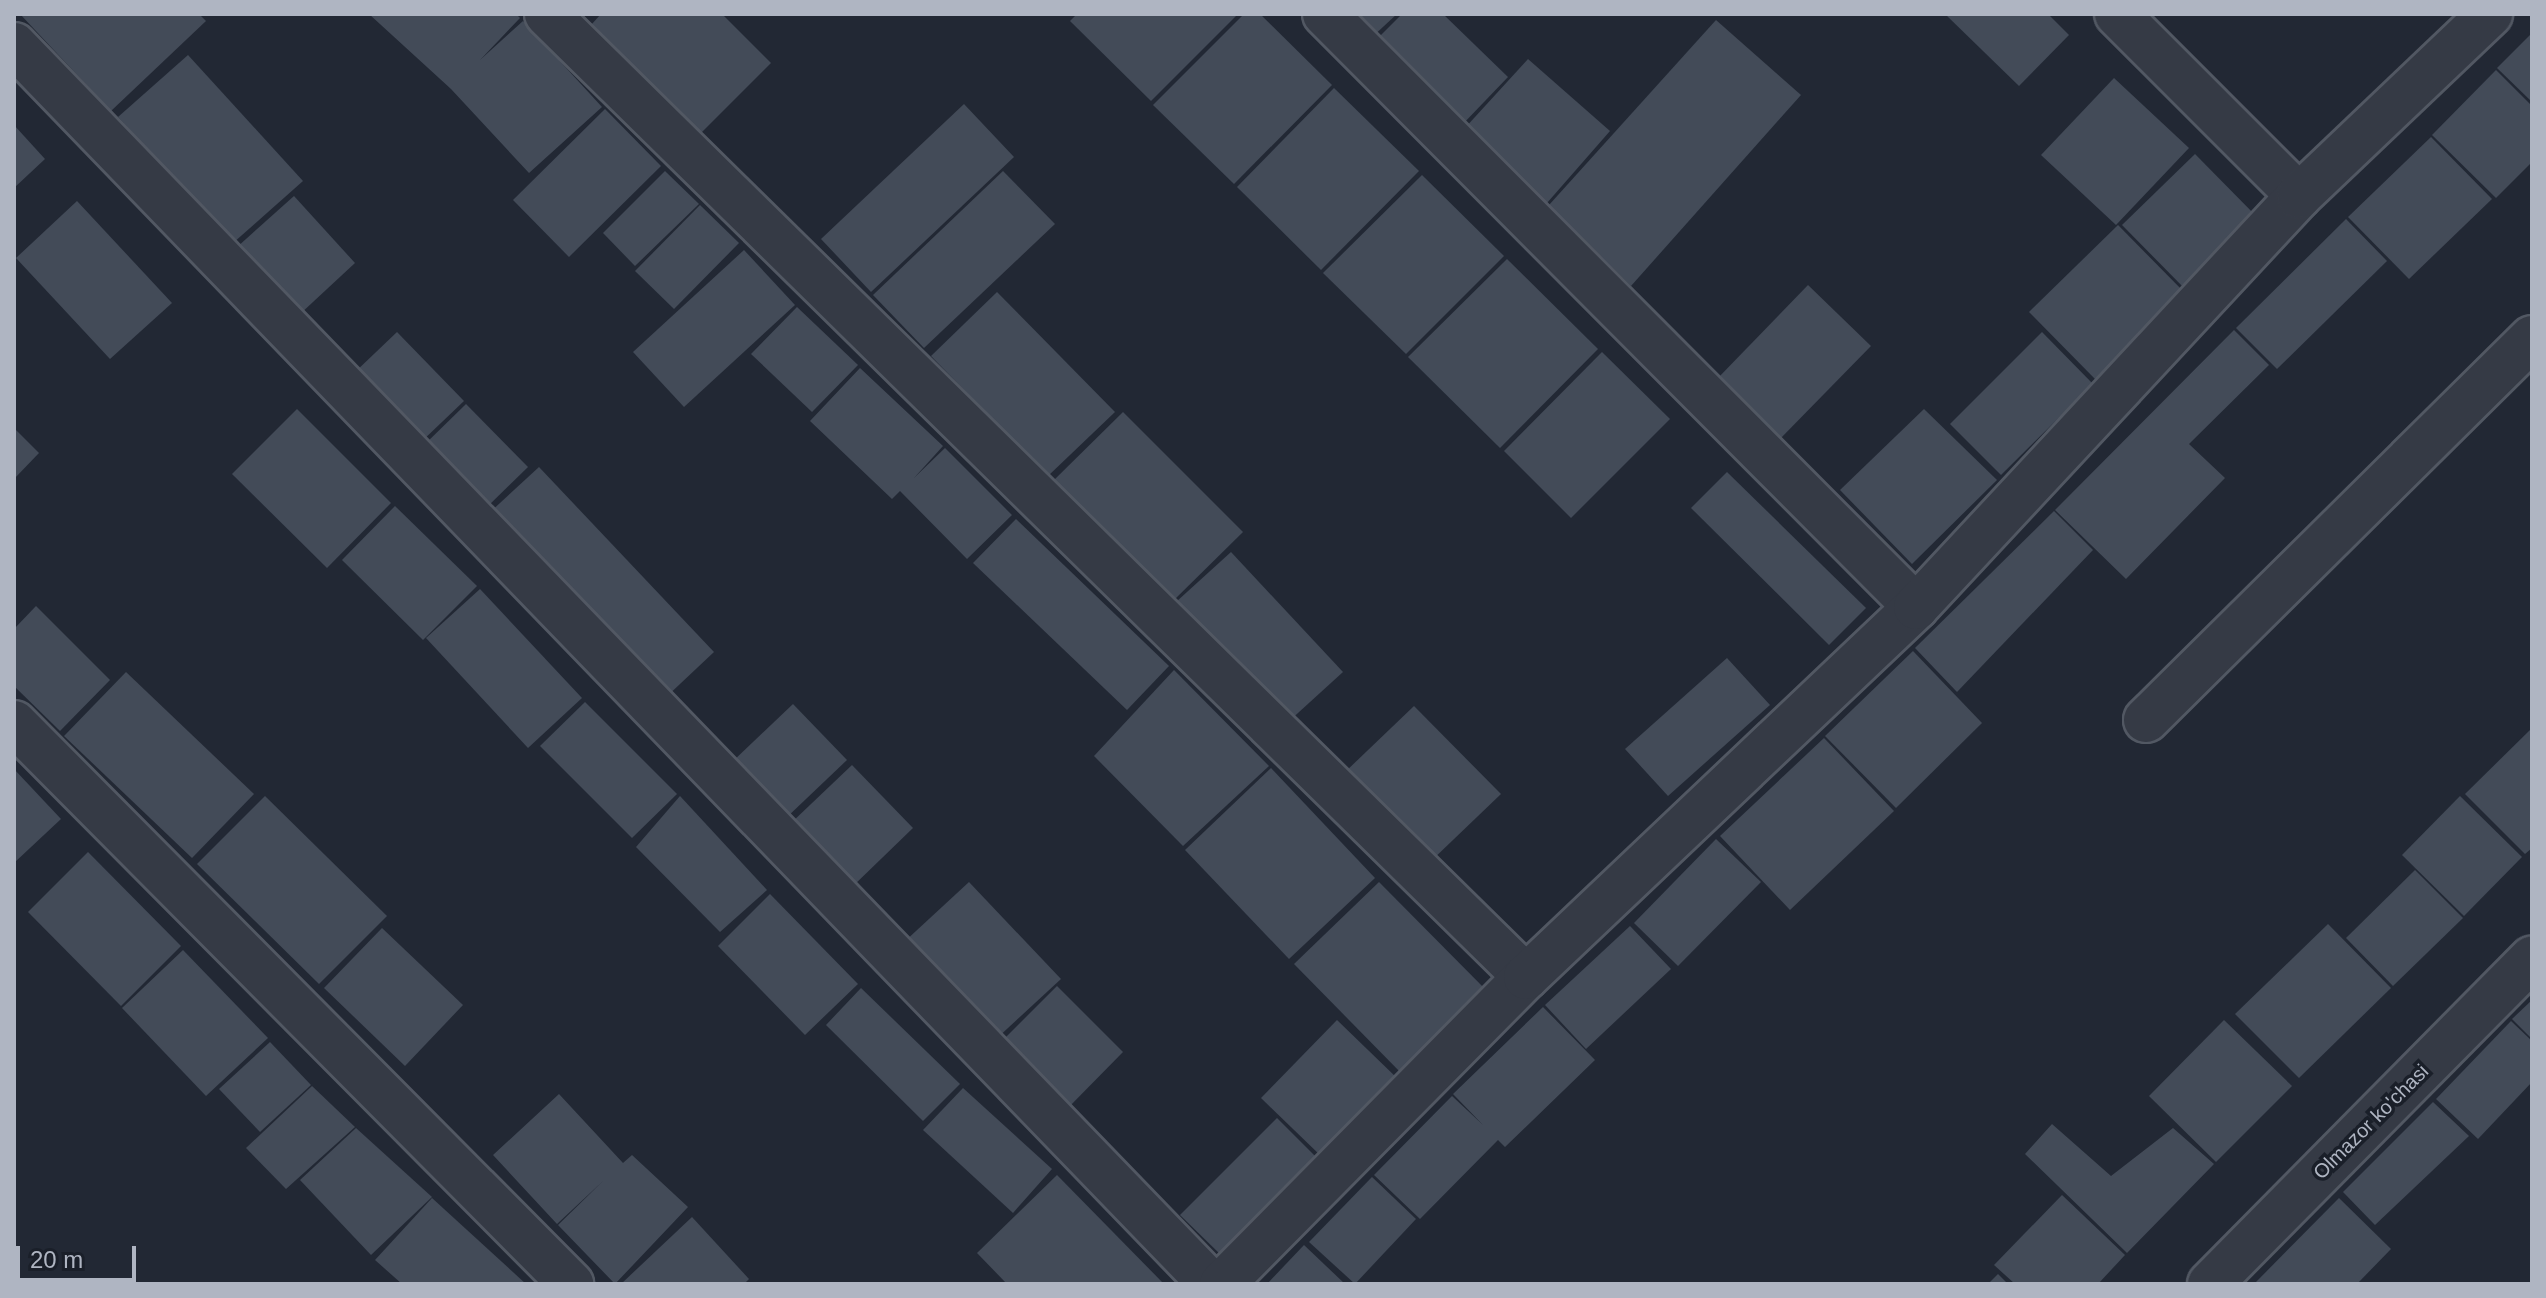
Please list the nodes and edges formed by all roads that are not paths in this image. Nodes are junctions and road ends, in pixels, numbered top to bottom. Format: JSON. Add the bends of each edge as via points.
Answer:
{"nodes":[{"id":1,"x":547,"y":14,"type":"edge"},
{"id":2,"x":1325,"y":14,"type":"edge"},
{"id":3,"x":2117,"y":14,"type":"edge"},
{"id":4,"x":2490,"y":14,"type":"edge"},
{"id":5,"x":14,"y":45,"type":"edge"},
{"id":6,"x":2299,"y":196,"type":"junction"},
{"id":7,"x":2532,"y":338,"type":"edge"},
{"id":8,"x":1916,"y":607,"type":"junction"},
{"id":9,"x":2146,"y":720,"type":"dead end"},
{"id":10,"x":14,"y":723,"type":"edge"},
{"id":11,"x":2532,"y":959,"type":"edge"},
{"id":12,"x":1526,"y":977,"type":"junction"},
{"id":13,"x":571,"y":1284,"type":"edge"},
{"id":14,"x":1211,"y":1284,"type":"edge"},
{"id":15,"x":1222,"y":1284,"type":"edge"},
{"id":16,"x":2210,"y":1284,"type":"edge"}],
"edges":[{"from":1,"to":12,"type":"street"},
{"from":2,"to":8,"type":"street"},
{"from":3,"to":6,"type":"street"},
{"from":4,"to":6,"type":"street"},
{"from":5,"to":14,"type":"street"},
{"from":6,"to":8,"type":"street"},
{"from":7,"to":9,"type":"street"},
{"from":8,"to":12,"type":"street"},
{"from":10,"to":13,"type":"street"},
{"from":11,"to":16,"type":"street","name":"Olmazor ko'chasi"},
{"from":12,"to":15,"type":"street"}]}
